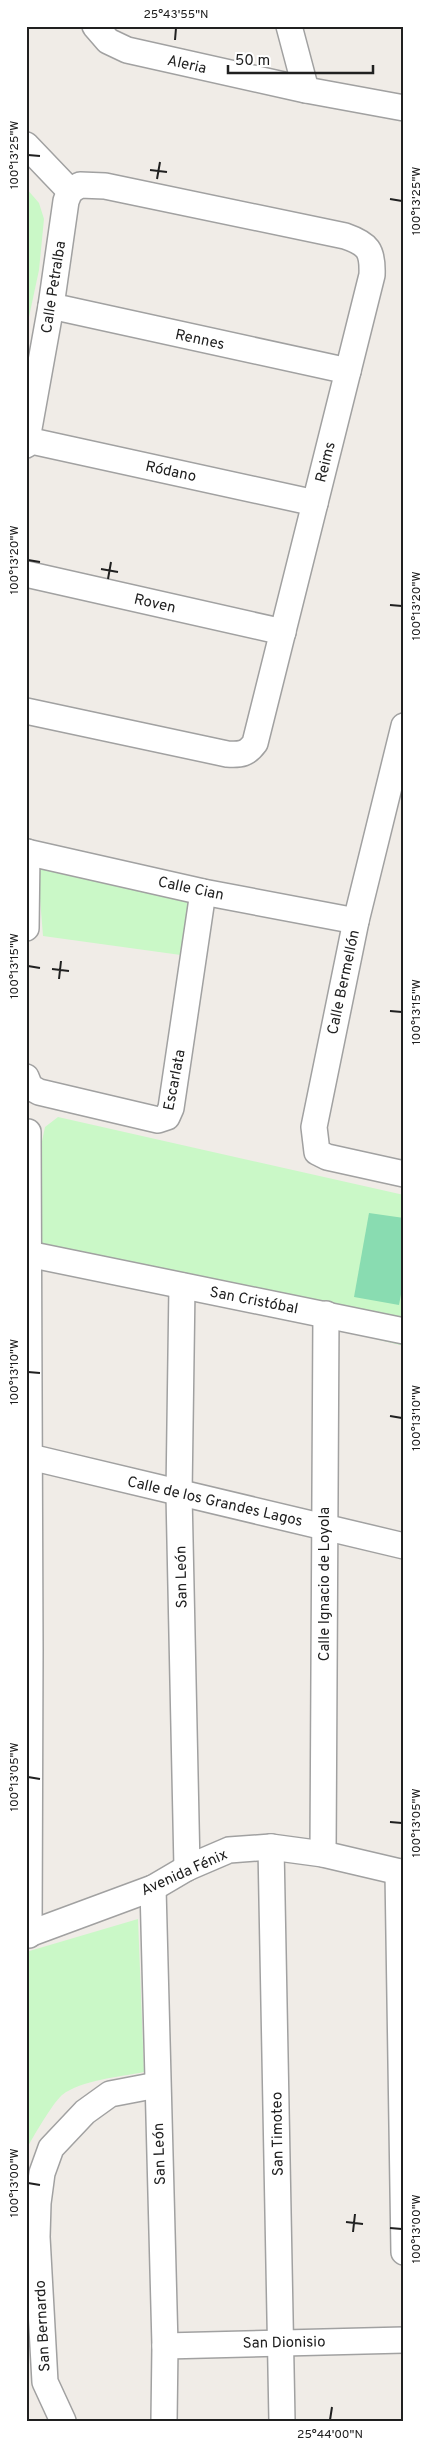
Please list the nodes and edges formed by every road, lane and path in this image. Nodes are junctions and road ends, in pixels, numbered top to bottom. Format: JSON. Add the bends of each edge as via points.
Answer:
{"nodes":[{"id":1,"x":95,"y":26,"type":"edge"},
{"id":2,"x":290,"y":26,"type":"edge"},
{"id":3,"x":306,"y":90,"type":"junction"},
{"id":4,"x":404,"y":108,"type":"edge"},
{"id":5,"x":26,"y":145,"type":"edge"},
{"id":6,"x":70,"y":191,"type":"junction"},
{"id":7,"x":52,"y":306,"type":"junction"},
{"id":8,"x":348,"y":371,"type":"junction"},
{"id":9,"x":27,"y":442,"type":"edge"},
{"id":10,"x":315,"y":503,"type":"junction"},
{"id":11,"x":26,"y":574,"type":"edge"},
{"id":12,"x":283,"y":632,"type":"junction"},
{"id":13,"x":26,"y":711,"type":"edge"},
{"id":14,"x":404,"y":726,"type":"edge"},
{"id":15,"x":26,"y":852,"type":"edge"},
{"id":16,"x":203,"y":892,"type":"junction"},
{"id":17,"x":356,"y":921,"type":"junction"},
{"id":18,"x":26,"y":928,"type":"edge"},
{"id":19,"x":26,"y":1077,"type":"edge"},
{"id":20,"x":28,"y":1132,"type":"dead end"},
{"id":21,"x":404,"y":1174,"type":"edge"},
{"id":22,"x":28,"y":1254,"type":"junction"},
{"id":23,"x":182,"y":1286,"type":"junction"},
{"id":24,"x":326,"y":1314,"type":"junction"},
{"id":25,"x":404,"y":1331,"type":"edge"},
{"id":26,"x":27,"y":1456,"type":"edge"},
{"id":27,"x":179,"y":1494,"type":"junction"},
{"id":28,"x":324,"y":1527,"type":"junction"},
{"id":29,"x":404,"y":1546,"type":"edge"},
{"id":30,"x":271,"y":1847,"type":"junction"},
{"id":31,"x":324,"y":1854,"type":"junction"},
{"id":32,"x":187,"y":1868,"type":"junction"},
{"id":33,"x":401,"y":1873,"type":"edge"},
{"id":34,"x":153,"y":1888,"type":"junction"},
{"id":35,"x":27,"y":1935,"type":"edge"},
{"id":36,"x":156,"y":2085,"type":"junction"},
{"id":37,"x":404,"y":2252,"type":"edge"},
{"id":38,"x":404,"y":2340,"type":"edge"},
{"id":39,"x":281,"y":2342,"type":"junction"},
{"id":40,"x":165,"y":2346,"type":"junction"},
{"id":41,"x":64,"y":2421,"type":"edge"},
{"id":42,"x":164,"y":2421,"type":"edge"},
{"id":43,"x":282,"y":2421,"type":"edge"}],
"edges":[{"from":1,"to":3,"type":"street","name":"Aleria","via":[[108,41],[127,50]]},
{"from":2,"to":3,"type":"street"},
{"from":3,"to":4,"type":"street","name":"Aleria"},
{"from":5,"to":6,"type":"street"},
{"from":6,"to":7,"type":"street","name":"Calle Petralba"},
{"from":6,"to":8,"type":"street","name":"Reims","via":[[80,186],[105,186],[360,242],[371,254],[372,275]]},
{"from":7,"to":8,"type":"street","name":"Rennes"},
{"from":7,"to":9,"type":"street","name":"Calle Petralba"},
{"from":8,"to":10,"type":"street","name":"Reims"},
{"from":9,"to":10,"type":"street","name":"Ródano"},
{"from":10,"to":12,"type":"street","name":"Reims"},
{"from":11,"to":12,"type":"street","name":"Roven"},
{"from":12,"to":13,"type":"street","name":"Reims","via":[[255,743],[248,752],[238,755]]},
{"from":14,"to":17,"type":"street","name":"Calle Bermellón"},
{"from":15,"to":16,"type":"street","name":"Calle Cian"},
{"from":15,"to":18,"type":"street"},
{"from":16,"to":17,"type":"street","name":"Calle Cian"},
{"from":16,"to":19,"type":"street","name":"Escarlata","via":[[171,1108],[167,1117],[158,1120],[39,1092],[30,1087]]},
{"from":17,"to":21,"type":"street","name":"Calle Bermellón","via":[[314,1127],[314,1142],[317,1152],[327,1158]]},
{"from":20,"to":22,"type":"street"},
{"from":22,"to":23,"type":"street","name":"San Cristóbal"},
{"from":22,"to":26,"type":"street"},
{"from":23,"to":24,"type":"street","name":"San Cristóbal"},
{"from":23,"to":27,"type":"street","name":"San León"},
{"from":24,"to":25,"type":"street","name":"San Cristóbal"},
{"from":24,"to":28,"type":"street","name":"Calle Ignacio de Loyola"},
{"from":26,"to":27,"type":"street","name":"Calle de los Grandes Lagos"},
{"from":26,"to":35,"type":"street","via":[[30,1648]]},
{"from":27,"to":28,"type":"street","name":"Calle de los Grandes Lagos"},
{"from":27,"to":32,"type":"street","name":"San León"},
{"from":28,"to":29,"type":"street","name":"Calle de los Grandes Lagos"},
{"from":28,"to":31,"type":"street","name":"Calle Ignacio de Loyola"},
{"from":30,"to":31,"type":"street","name":"Avenida Fénix"},
{"from":30,"to":32,"type":"street","name":"Avenida Fénix","via":[[229,1850]]},
{"from":30,"to":39,"type":"street","name":"San Timoteo"},
{"from":31,"to":33,"type":"street","name":"Avenida Fénix"},
{"from":32,"to":34,"type":"street","name":"Avenida Fénix"},
{"from":33,"to":37,"type":"street"},
{"from":34,"to":35,"type":"street","name":"Avenida Fénix"},
{"from":34,"to":36,"type":"street","name":"San León"},
{"from":36,"to":40,"type":"street","name":"San León"},
{"from":36,"to":41,"type":"street","name":"San Bernardo","via":[[110,2094],[85,2112],[51,2148],[42,2173],[37,2237],[46,2382]]},
{"from":38,"to":39,"type":"street","name":"San Dionisio"},
{"from":39,"to":40,"type":"street","name":"San Dionisio"},
{"from":39,"to":43,"type":"street","name":"San Timoteo"},
{"from":40,"to":42,"type":"street","name":"San León"}]}
